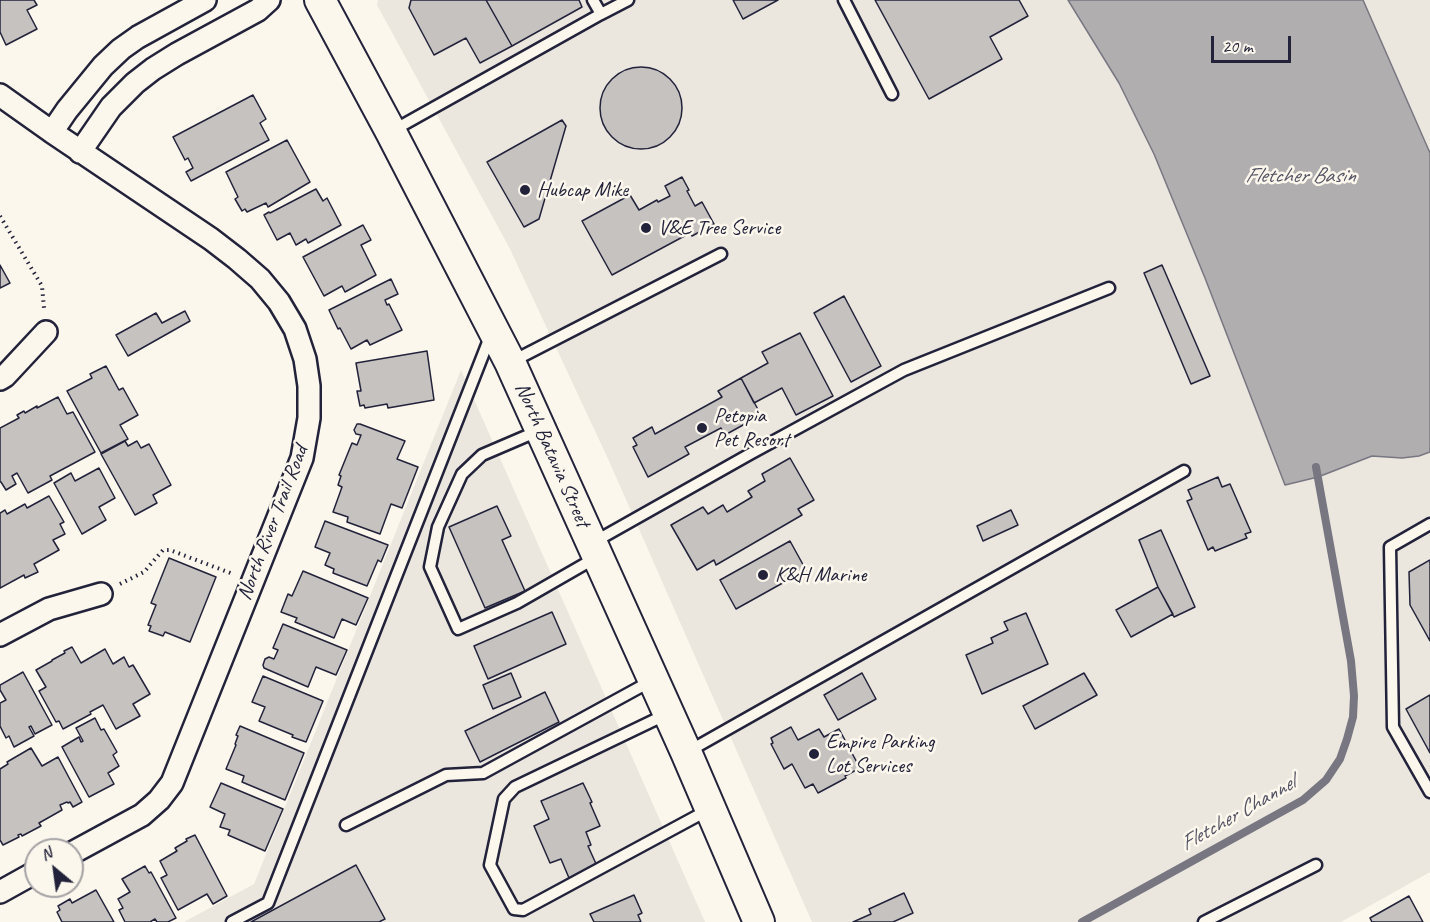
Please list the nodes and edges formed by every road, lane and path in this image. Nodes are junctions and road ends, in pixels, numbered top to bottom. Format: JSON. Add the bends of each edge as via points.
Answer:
{"nodes":[{"id":1,"x":205,"y":0,"type":"edge"},
{"id":2,"x":269,"y":0,"type":"edge"},
{"id":3,"x":320,"y":0,"type":"edge"},
{"id":4,"x":593,"y":0,"type":"edge"},
{"id":5,"x":628,"y":0,"type":"edge"},
{"id":6,"x":844,"y":0,"type":"edge"},
{"id":7,"x":601,"y":14,"type":"junction"},
{"id":8,"x":0,"y":94,"type":"edge"},
{"id":9,"x":892,"y":94,"type":"dead end"},
{"id":10,"x":52,"y":132,"type":"junction"},
{"id":11,"x":391,"y":132,"type":"junction"},
{"id":12,"x":80,"y":152,"type":"junction"},
{"id":13,"x":0,"y":216,"type":"edge"},
{"id":14,"x":721,"y":255,"type":"dead end"},
{"id":15,"x":1109,"y":288,"type":"dead end"},
{"id":16,"x":494,"y":329,"type":"junction"},
{"id":17,"x":46,"y":332,"type":"joint"},
{"id":18,"x":510,"y":362,"type":"junction"},
{"id":19,"x":0,"y":379,"type":"edge"},
{"id":20,"x":540,"y":430,"type":"junction"},
{"id":21,"x":1184,"y":471,"type":"dead end"},
{"id":22,"x":1430,"y":524,"type":"edge"},
{"id":23,"x":595,"y":550,"type":"junction"},
{"id":24,"x":252,"y":582,"type":"junction"},
{"id":25,"x":100,"y":594,"type":"joint"},
{"id":26,"x":0,"y":635,"type":"edge"},
{"id":27,"x":653,"y":680,"type":"junction"},
{"id":28,"x":668,"y":713,"type":"junction"},
{"id":29,"x":686,"y":752,"type":"junction"},
{"id":30,"x":1430,"y":792,"type":"edge"},
{"id":31,"x":711,"y":809,"type":"junction"},
{"id":32,"x":346,"y":825,"type":"dead end"},
{"id":33,"x":84,"y":846,"type":"edge"},
{"id":34,"x":1316,"y":865,"type":"dead end"},
{"id":35,"x":24,"y":879,"type":"edge"},
{"id":36,"x":0,"y":892,"type":"edge"},
{"id":37,"x":232,"y":922,"type":"edge"},
{"id":38,"x":759,"y":922,"type":"edge"},
{"id":39,"x":1204,"y":922,"type":"edge"}],
"edges":[{"from":1,"to":10,"type":"street","via":[[121,49]]},
{"from":2,"to":12,"type":"street","via":[[135,83],[111,106]]},
{"from":3,"to":11,"type":"main road","name":"North Batavia Street"},
{"from":4,"to":7,"type":"lane"},
{"from":5,"to":7,"type":"lane"},
{"from":6,"to":9,"type":"lane"},
{"from":7,"to":11,"type":"lane"},
{"from":8,"to":10,"type":"street","name":"North River Trail Road"},
{"from":10,"to":12,"type":"street","name":"North River Trail Road"},
{"from":11,"to":16,"type":"main road","name":"North Batavia Street"},
{"from":12,"to":24,"type":"street","name":"North River Trail Road","via":[[237,259],[260,279],[295,328],[305,359],[309,418],[302,458]]},
{"from":13,"to":17,"type":"path","via":[[42,286]]},
{"from":14,"to":18,"type":"lane"},
{"from":15,"to":23,"type":"lane","via":[[904,370],[750,454]]},
{"from":16,"to":18,"type":"main road","name":"North Batavia Street"},
{"from":16,"to":37,"type":"lane","via":[[268,903]]},
{"from":17,"to":19,"type":"street"},
{"from":18,"to":20,"type":"main road","name":"North Batavia Street"},
{"from":20,"to":23,"type":"main road","name":"North Batavia Street"},
{"from":20,"to":23,"type":"lane","via":[[475,461],[462,474],[438,527],[430,567],[458,629],[517,603]]},
{"from":21,"to":29,"type":"lane"},
{"from":22,"to":30,"type":"lane","via":[[1390,547],[1393,727]]},
{"from":23,"to":27,"type":"main road","name":"North Batavia Street"},
{"from":24,"to":25,"type":"path","via":[[163,550],[144,572]]},
{"from":24,"to":33,"type":"street","name":"North River Trail Road","via":[[172,783],[142,815]]},
{"from":25,"to":26,"type":"street","via":[[49,609]]},
{"from":27,"to":28,"type":"main road","name":"North Batavia Street"},
{"from":27,"to":32,"type":"lane","via":[[483,773],[446,775]]},
{"from":28,"to":29,"type":"main road","name":"North Batavia Street"},
{"from":28,"to":31,"type":"lane","via":[[514,787],[504,799],[490,865],[514,909],[523,910]]},
{"from":29,"to":31,"type":"main road","name":"North Batavia Street"},
{"from":31,"to":38,"type":"main road","name":"North Batavia Street"},
{"from":34,"to":39,"type":"lane"},
{"from":35,"to":36,"type":"street"}]}
